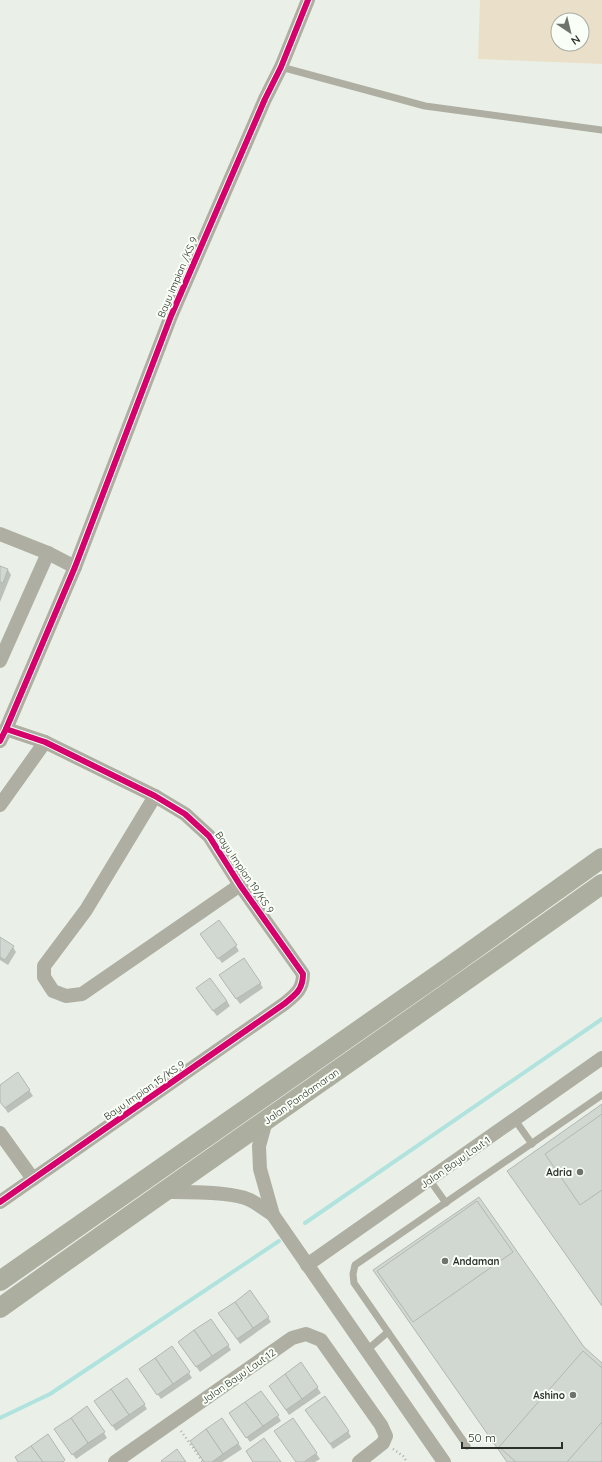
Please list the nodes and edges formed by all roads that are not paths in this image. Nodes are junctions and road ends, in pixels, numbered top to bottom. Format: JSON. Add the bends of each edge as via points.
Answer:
{"nodes":[{"id":1,"x":308,"y":0,"type":"edge"},
{"id":2,"x":281,"y":67,"type":"junction"},
{"id":3,"x":602,"y":130,"type":"edge"},
{"id":4,"x":0,"y":534,"type":"edge"},
{"id":5,"x":48,"y":553,"type":"junction"},
{"id":6,"x":75,"y":567,"type":"junction"},
{"id":7,"x":0,"y":661,"type":"edge"},
{"id":8,"x":3,"y":735,"type":"edge"},
{"id":9,"x":44,"y":742,"type":"junction"},
{"id":10,"x":155,"y":796,"type":"junction"},
{"id":11,"x":0,"y":805,"type":"edge"},
{"id":12,"x":602,"y":858,"type":"edge"},
{"id":13,"x":602,"y":884,"type":"edge"},
{"id":14,"x":240,"y":885,"type":"junction"},
{"id":15,"x":298,"y":993,"type":"joint"},
{"id":16,"x":602,"y":1058,"type":"edge"},
{"id":17,"x":602,"y":1095,"type":"edge"},
{"id":18,"x":515,"y":1120,"type":"junction"},
{"id":19,"x":266,"y":1121,"type":"junction"},
{"id":20,"x":0,"y":1133,"type":"edge"},
{"id":21,"x":532,"y":1144,"type":"junction"},
{"id":22,"x":33,"y":1179,"type":"junction"},
{"id":23,"x":429,"y":1179,"type":"junction"},
{"id":24,"x":164,"y":1192,"type":"junction"},
{"id":25,"x":0,"y":1202,"type":"edge"},
{"id":26,"x":446,"y":1203,"type":"junction"},
{"id":27,"x":273,"y":1215,"type":"junction"},
{"id":28,"x":307,"y":1265,"type":"junction"},
{"id":29,"x":0,"y":1281,"type":"edge"},
{"id":30,"x":0,"y":1308,"type":"edge"},
{"id":31,"x":388,"y":1332,"type":"junction"},
{"id":32,"x":367,"y":1350,"type":"junction"},
{"id":33,"x":466,"y":1446,"type":"dead end"},
{"id":34,"x":115,"y":1462,"type":"edge"},
{"id":35,"x":359,"y":1462,"type":"edge"},
{"id":36,"x":444,"y":1462,"type":"edge"}],
"edges":[{"from":1,"to":2,"type":"street","name":"Bayu Impian /KS 9"},
{"from":2,"to":3,"type":"lane","via":[[425,106]]},
{"from":2,"to":6,"type":"street","name":"Bayu Impian /KS 9","via":[[171,316]]},
{"from":4,"to":5,"type":"street"},
{"from":5,"to":6,"type":"street"},
{"from":5,"to":7,"type":"street"},
{"from":6,"to":8,"type":"street","name":"Bayu Impian /KS 9"},
{"from":8,"to":9,"type":"street","name":"Bayu Impian 19/KS 9"},
{"from":9,"to":10,"type":"street","name":"Bayu Impian 19/KS 9"},
{"from":9,"to":11,"type":"street"},
{"from":10,"to":14,"type":"street","name":"Bayu Impian 19/KS 9","via":[[185,814],[209,836]]},
{"from":10,"to":14,"type":"street","via":[[86,910],[44,966],[44,977],[53,991],[66,996],[82,994]]},
{"from":12,"to":29,"type":"main road"},
{"from":13,"to":19,"type":"main road","name":"Jalan Pandamaran"},
{"from":14,"to":15,"type":"street","name":"Bayu Impian 19/KS 9","via":[[303,974],[303,983]]},
{"from":15,"to":22,"type":"street","name":"Bayu Impian 15/KS 9"},
{"from":16,"to":18,"type":"street","name":"Jalan Bayu Laut 1"},
{"from":17,"to":21,"type":"lane"},
{"from":18,"to":21,"type":"lane"},
{"from":18,"to":23,"type":"street","name":"Jalan Bayu Laut 1"},
{"from":19,"to":24,"type":"main road","name":"Jalan Pandamaran"},
{"from":19,"to":27,"type":"street","via":[[259,1146],[260,1169]]},
{"from":20,"to":22,"type":"street"},
{"from":21,"to":26,"type":"lane"},
{"from":22,"to":25,"type":"street","name":"Bayu Impian 15/KS 9"},
{"from":23,"to":26,"type":"lane"},
{"from":23,"to":28,"type":"street","name":"Jalan Bayu Laut 1"},
{"from":24,"to":27,"type":"street","via":[[233,1195],[249,1199]]},
{"from":24,"to":30,"type":"main road","name":"Jalan Pandamaran"},
{"from":26,"to":31,"type":"lane","via":[[355,1265],[354,1282]]},
{"from":27,"to":28,"type":"street"},
{"from":28,"to":32,"type":"street"},
{"from":31,"to":32,"type":"lane"},
{"from":31,"to":33,"type":"lane"},
{"from":32,"to":36,"type":"street"},
{"from":34,"to":35,"type":"street","name":"Jalan Bayu Laut 12","via":[[292,1338],[306,1334],[321,1340],[382,1425],[386,1436],[383,1443]]}]}
